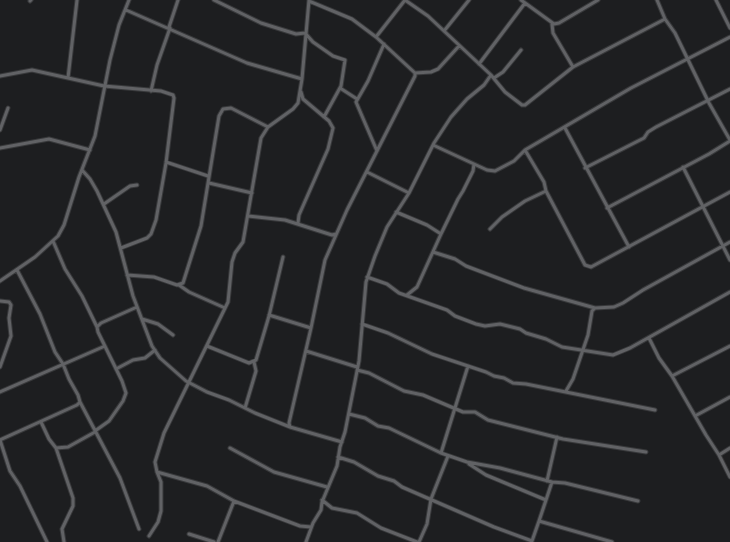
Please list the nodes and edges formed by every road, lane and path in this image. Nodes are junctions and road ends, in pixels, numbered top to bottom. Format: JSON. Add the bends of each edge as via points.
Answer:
{"nodes":[{"id":1,"x":76,"y":0,"type":"edge"},
{"id":2,"x":129,"y":0,"type":"edge"},
{"id":3,"x":178,"y":0,"type":"edge"},
{"id":4,"x":214,"y":0,"type":"edge"},
{"id":5,"x":309,"y":0,"type":"edge"},
{"id":6,"x":407,"y":0,"type":"edge"},
{"id":7,"x":469,"y":0,"type":"edge"},
{"id":8,"x":598,"y":0,"type":"edge"},
{"id":9,"x":657,"y":0,"type":"edge"},
{"id":10,"x":716,"y":0,"type":"edge"},
{"id":11,"x":523,"y":1,"type":"edge"},
{"id":12,"x":126,"y":10,"type":"junction"},
{"id":13,"x":665,"y":19,"type":"junction"},
{"id":14,"x":552,"y":23,"type":"junction"},
{"id":15,"x":169,"y":28,"type":"junction"},
{"id":16,"x":730,"y":28,"type":"edge"},
{"id":17,"x":444,"y":31,"type":"junction"},
{"id":18,"x":305,"y":33,"type":"junction"},
{"id":19,"x":376,"y":37,"type":"junction"},
{"id":20,"x":730,"y":37,"type":"edge"},
{"id":21,"x":384,"y":44,"type":"junction"},
{"id":22,"x":459,"y":46,"type":"junction"},
{"id":23,"x":521,"y":50,"type":"dead end"},
{"id":24,"x":688,"y":58,"type":"junction"},
{"id":25,"x":479,"y":64,"type":"junction"},
{"id":26,"x":573,"y":67,"type":"junction"},
{"id":27,"x":415,"y":73,"type":"junction"},
{"id":28,"x":0,"y":76,"type":"edge"},
{"id":29,"x":493,"y":77,"type":"junction"},
{"id":30,"x":68,"y":78,"type":"junction"},
{"id":31,"x":302,"y":78,"type":"junction"},
{"id":32,"x":104,"y":86,"type":"junction"},
{"id":33,"x":340,"y":88,"type":"junction"},
{"id":34,"x":730,"y":89,"type":"edge"},
{"id":35,"x":151,"y":91,"type":"junction"},
{"id":36,"x":301,"y":98,"type":"junction"},
{"id":37,"x":357,"y":98,"type":"junction"},
{"id":38,"x":708,"y":100,"type":"junction"},
{"id":39,"x":8,"y":108,"type":"dead end"},
{"id":40,"x":324,"y":117,"type":"junction"},
{"id":41,"x":0,"y":124,"type":"edge"},
{"id":42,"x":268,"y":127,"type":"junction"},
{"id":43,"x":565,"y":128,"type":"junction"},
{"id":44,"x":0,"y":130,"type":"edge"},
{"id":45,"x":730,"y":141,"type":"edge"},
{"id":46,"x":434,"y":145,"type":"junction"},
{"id":47,"x":0,"y":148,"type":"edge"},
{"id":48,"x":90,"y":150,"type":"junction"},
{"id":49,"x":525,"y":150,"type":"junction"},
{"id":50,"x":378,"y":151,"type":"junction"},
{"id":51,"x":166,"y":162,"type":"junction"},
{"id":52,"x":474,"y":164,"type":"junction"},
{"id":53,"x":683,"y":167,"type":"junction"},
{"id":54,"x":585,"y":168,"type":"junction"},
{"id":55,"x":82,"y":170,"type":"junction"},
{"id":56,"x":367,"y":172,"type":"junction"},
{"id":57,"x":208,"y":176,"type":"junction"},
{"id":58,"x":208,"y":183,"type":"junction"},
{"id":59,"x":137,"y":185,"type":"dead end"},
{"id":60,"x":546,"y":191,"type":"junction"},
{"id":61,"x":730,"y":192,"type":"edge"},
{"id":62,"x":252,"y":193,"type":"junction"},
{"id":63,"x":409,"y":193,"type":"junction"},
{"id":64,"x":104,"y":204,"type":"junction"},
{"id":65,"x":703,"y":207,"type":"junction"},
{"id":66,"x":607,"y":208,"type":"junction"},
{"id":67,"x":396,"y":212,"type":"junction"},
{"id":68,"x":248,"y":216,"type":"junction"},
{"id":69,"x":298,"y":223,"type":"junction"},
{"id":70,"x":490,"y":229,"type":"dead end"},
{"id":71,"x":440,"y":234,"type":"junction"},
{"id":72,"x":334,"y":236,"type":"junction"},
{"id":73,"x":52,"y":241,"type":"junction"},
{"id":74,"x":730,"y":242,"type":"edge"},
{"id":75,"x":723,"y":246,"type":"junction"},
{"id":76,"x":629,"y":247,"type":"junction"},
{"id":77,"x":121,"y":248,"type":"junction"},
{"id":78,"x":433,"y":252,"type":"junction"},
{"id":79,"x":283,"y":257,"type":"dead end"},
{"id":80,"x":730,"y":260,"type":"edge"},
{"id":81,"x":17,"y":270,"type":"junction"},
{"id":82,"x":128,"y":275,"type":"junction"},
{"id":83,"x":367,"y":277,"type":"junction"},
{"id":84,"x":0,"y":281,"type":"edge"},
{"id":85,"x":179,"y":285,"type":"junction"},
{"id":86,"x":730,"y":292,"type":"edge"},
{"id":87,"x":406,"y":295,"type":"junction"},
{"id":88,"x":0,"y":301,"type":"edge"},
{"id":89,"x":137,"y":308,"type":"junction"},
{"id":90,"x":224,"y":308,"type":"junction"},
{"id":91,"x":596,"y":308,"type":"junction"},
{"id":92,"x":270,"y":314,"type":"junction"},
{"id":93,"x":142,"y":319,"type":"junction"},
{"id":94,"x":362,"y":324,"type":"junction"},
{"id":95,"x":98,"y":327,"type":"junction"},
{"id":96,"x":311,"y":328,"type":"junction"},
{"id":97,"x":173,"y":335,"type":"dead end"},
{"id":98,"x":649,"y":338,"type":"junction"},
{"id":99,"x":105,"y":346,"type":"junction"},
{"id":100,"x":207,"y":346,"type":"junction"},
{"id":101,"x":730,"y":346,"type":"edge"},
{"id":102,"x":155,"y":350,"type":"junction"},
{"id":103,"x":582,"y":350,"type":"junction"},
{"id":104,"x":306,"y":351,"type":"junction"},
{"id":105,"x":254,"y":362,"type":"junction"},
{"id":106,"x":63,"y":364,"type":"junction"},
{"id":107,"x":468,"y":366,"type":"junction"},
{"id":108,"x":0,"y":367,"type":"edge"},
{"id":109,"x":357,"y":368,"type":"junction"},
{"id":110,"x":116,"y":369,"type":"junction"},
{"id":111,"x":672,"y":376,"type":"junction"},
{"id":112,"x":189,"y":383,"type":"junction"},
{"id":113,"x":566,"y":391,"type":"junction"},
{"id":114,"x":0,"y":392,"type":"edge"},
{"id":115,"x":730,"y":397,"type":"edge"},
{"id":116,"x":80,"y":402,"type":"junction"},
{"id":117,"x":245,"y":408,"type":"junction"},
{"id":118,"x":456,"y":408,"type":"junction"},
{"id":119,"x":655,"y":410,"type":"dead end"},
{"id":120,"x":349,"y":414,"type":"junction"},
{"id":121,"x":694,"y":416,"type":"junction"},
{"id":122,"x":40,"y":422,"type":"junction"},
{"id":123,"x":288,"y":425,"type":"junction"},
{"id":124,"x":95,"y":431,"type":"junction"},
{"id":125,"x":557,"y":436,"type":"junction"},
{"id":126,"x":0,"y":440,"type":"edge"},
{"id":127,"x":342,"y":442,"type":"junction"},
{"id":128,"x":56,"y":448,"type":"junction"},
{"id":129,"x":230,"y":448,"type":"dead end"},
{"id":130,"x":730,"y":448,"type":"edge"},
{"id":131,"x":646,"y":452,"type":"dead end"},
{"id":132,"x":441,"y":453,"type":"junction"},
{"id":133,"x":719,"y":455,"type":"junction"},
{"id":134,"x":448,"y":456,"type":"junction"},
{"id":135,"x":338,"y":457,"type":"junction"},
{"id":136,"x":467,"y":462,"type":"junction"},
{"id":137,"x":157,"y":472,"type":"junction"},
{"id":138,"x":730,"y":477,"type":"edge"},
{"id":139,"x":547,"y":481,"type":"junction"},
{"id":140,"x":552,"y":482,"type":"junction"},
{"id":141,"x":327,"y":487,"type":"junction"},
{"id":142,"x":431,"y":499,"type":"junction"},
{"id":143,"x":322,"y":500,"type":"junction"},
{"id":144,"x":546,"y":500,"type":"junction"},
{"id":145,"x":234,"y":501,"type":"junction"},
{"id":146,"x":638,"y":501,"type":"dead end"},
{"id":147,"x":539,"y":521,"type":"junction"},
{"id":148,"x":311,"y":527,"type":"junction"},
{"id":149,"x":140,"y":529,"type":"dead end"},
{"id":150,"x":189,"y":534,"type":"dead end"},
{"id":151,"x":149,"y":536,"type":"dead end"},
{"id":152,"x":532,"y":541,"type":"edge"},
{"id":153,"x":47,"y":542,"type":"edge"},
{"id":154,"x":64,"y":542,"type":"edge"},
{"id":155,"x":214,"y":542,"type":"edge"},
{"id":156,"x":218,"y":542,"type":"edge"},
{"id":157,"x":306,"y":542,"type":"edge"},
{"id":158,"x":418,"y":542,"type":"edge"},
{"id":159,"x":612,"y":542,"type":"edge"}],
"edges":[{"from":1,"to":30,"type":"street"},
{"from":2,"to":12,"type":"street"},
{"from":3,"to":15,"type":"street"},
{"from":4,"to":18,"type":"street","via":[[261,23],[296,34]]},
{"from":5,"to":18,"type":"street"},
{"from":5,"to":19,"type":"street","via":[[352,19]]},
{"from":6,"to":17,"type":"street"},
{"from":6,"to":19,"type":"street"},
{"from":7,"to":17,"type":"street"},
{"from":8,"to":14,"type":"street","via":[[559,23]]},
{"from":9,"to":13,"type":"street"},
{"from":10,"to":16,"type":"street"},
{"from":11,"to":14,"type":"street"},
{"from":11,"to":25,"type":"street"},
{"from":12,"to":15,"type":"street"},
{"from":12,"to":32,"type":"street","via":[[119,25]]},
{"from":13,"to":24,"type":"street"},
{"from":13,"to":26,"type":"street"},
{"from":14,"to":26,"type":"street","via":[[553,33]]},
{"from":15,"to":31,"type":"street","via":[[248,63]]},
{"from":15,"to":35,"type":"street"},
{"from":17,"to":22,"type":"street"},
{"from":18,"to":31,"type":"street"},
{"from":18,"to":33,"type":"street","via":[[333,56],[345,60]]},
{"from":19,"to":21,"type":"street"},
{"from":20,"to":24,"type":"street"},
{"from":21,"to":27,"type":"street"},
{"from":21,"to":37,"type":"street"},
{"from":22,"to":25,"type":"street"},
{"from":22,"to":27,"type":"street","via":[[438,69]]},
{"from":23,"to":29,"type":"street","via":[[503,72]]},
{"from":24,"to":38,"type":"street"},
{"from":24,"to":43,"type":"street"},
{"from":25,"to":29,"type":"street"},
{"from":26,"to":29,"type":"street","via":[[525,105],[505,92]]},
{"from":27,"to":50,"type":"street"},
{"from":28,"to":30,"type":"street","via":[[28,70]]},
{"from":29,"to":46,"type":"street","via":[[451,117]]},
{"from":30,"to":32,"type":"street"},
{"from":31,"to":36,"type":"street"},
{"from":32,"to":35,"type":"street"},
{"from":32,"to":48,"type":"street"},
{"from":33,"to":37,"type":"street"},
{"from":33,"to":40,"type":"street"},
{"from":34,"to":38,"type":"street"},
{"from":35,"to":51,"type":"street","via":[[168,92],[174,96]]},
{"from":36,"to":40,"type":"street"},
{"from":36,"to":42,"type":"street","via":[[296,106]]},
{"from":37,"to":50,"type":"street","via":[[356,104]]},
{"from":38,"to":45,"type":"street"},
{"from":38,"to":54,"type":"street"},
{"from":39,"to":41,"type":"street"},
{"from":40,"to":69,"type":"street","via":[[333,130]]},
{"from":41,"to":44,"type":"street"},
{"from":42,"to":57,"type":"street","via":[[236,109],[223,109],[216,125]]},
{"from":42,"to":62,"type":"street","via":[[259,144]]},
{"from":43,"to":49,"type":"street"},
{"from":43,"to":54,"type":"street"},
{"from":45,"to":53,"type":"street"},
{"from":46,"to":52,"type":"street"},
{"from":46,"to":63,"type":"street"},
{"from":47,"to":48,"type":"street","via":[[49,139]]},
{"from":48,"to":55,"type":"street"},
{"from":49,"to":52,"type":"street","via":[[514,161],[495,171]]},
{"from":49,"to":60,"type":"street"},
{"from":50,"to":56,"type":"street"},
{"from":51,"to":57,"type":"street"},
{"from":51,"to":77,"type":"street","via":[[158,214],[151,234]]},
{"from":52,"to":71,"type":"street","via":[[464,191]]},
{"from":53,"to":65,"type":"street"},
{"from":53,"to":66,"type":"street"},
{"from":54,"to":66,"type":"street"},
{"from":55,"to":64,"type":"street"},
{"from":55,"to":73,"type":"street","via":[[64,225]]},
{"from":56,"to":63,"type":"street"},
{"from":56,"to":72,"type":"street"},
{"from":57,"to":58,"type":"street"},
{"from":58,"to":62,"type":"street"},
{"from":58,"to":85,"type":"street","via":[[201,226],[184,282]]},
{"from":59,"to":64,"type":"street","via":[[130,186]]},
{"from":60,"to":70,"type":"street","via":[[525,200]]},
{"from":60,"to":76,"type":"street","via":[[587,266],[591,267]]},
{"from":61,"to":65,"type":"street"},
{"from":62,"to":68,"type":"street"},
{"from":63,"to":67,"type":"street"},
{"from":64,"to":77,"type":"street"},
{"from":65,"to":75,"type":"street"},
{"from":65,"to":76,"type":"street"},
{"from":66,"to":76,"type":"street"},
{"from":67,"to":71,"type":"street"},
{"from":67,"to":83,"type":"street"},
{"from":68,"to":69,"type":"street"},
{"from":68,"to":90,"type":"street","via":[[243,242],[233,257],[228,302]]},
{"from":69,"to":72,"type":"street"},
{"from":71,"to":78,"type":"street"},
{"from":72,"to":96,"type":"street","via":[[323,265]]},
{"from":73,"to":81,"type":"street"},
{"from":73,"to":95,"type":"street"},
{"from":74,"to":75,"type":"street"},
{"from":75,"to":80,"type":"street"},
{"from":75,"to":91,"type":"street","via":[[623,303]]},
{"from":77,"to":82,"type":"street"},
{"from":78,"to":87,"type":"street","via":[[417,286]]},
{"from":78,"to":91,"type":"street","via":[[524,288]]},
{"from":79,"to":92,"type":"street"},
{"from":81,"to":84,"type":"street"},
{"from":81,"to":106,"type":"street"},
{"from":82,"to":85,"type":"street","via":[[154,277]]},
{"from":82,"to":89,"type":"street"},
{"from":83,"to":87,"type":"street"},
{"from":83,"to":94,"type":"street"},
{"from":85,"to":90,"type":"street"},
{"from":86,"to":98,"type":"street"},
{"from":87,"to":103,"type":"street","via":[[476,324],[500,324],[562,347]]},
{"from":88,"to":108,"type":"street","via":[[11,305],[8,318],[11,336]]},
{"from":89,"to":93,"type":"street"},
{"from":89,"to":95,"type":"street"},
{"from":90,"to":100,"type":"street"},
{"from":91,"to":103,"type":"street","via":[[591,313]]},
{"from":92,"to":96,"type":"street"},
{"from":92,"to":105,"type":"street"},
{"from":93,"to":97,"type":"street","via":[[158,324]]},
{"from":93,"to":102,"type":"street"},
{"from":94,"to":107,"type":"street"},
{"from":94,"to":109,"type":"street"},
{"from":95,"to":99,"type":"street"},
{"from":96,"to":104,"type":"street"},
{"from":98,"to":103,"type":"street","via":[[615,355]]},
{"from":98,"to":111,"type":"street"},
{"from":99,"to":106,"type":"street"},
{"from":99,"to":110,"type":"street"},
{"from":100,"to":105,"type":"street","via":[[249,363]]},
{"from":100,"to":112,"type":"street"},
{"from":101,"to":111,"type":"street"},
{"from":102,"to":110,"type":"street","via":[[145,358]]},
{"from":102,"to":112,"type":"street"},
{"from":103,"to":113,"type":"street","via":[[573,380]]},
{"from":104,"to":109,"type":"street"},
{"from":104,"to":123,"type":"street"},
{"from":105,"to":117,"type":"street","via":[[256,371]]},
{"from":106,"to":114,"type":"street"},
{"from":106,"to":116,"type":"street"},
{"from":107,"to":113,"type":"street","via":[[513,383]]},
{"from":107,"to":118,"type":"street"},
{"from":109,"to":118,"type":"street","via":[[404,390]]},
{"from":109,"to":120,"type":"street"},
{"from":110,"to":124,"type":"street","via":[[126,390],[125,397],[109,421]]},
{"from":111,"to":121,"type":"street"},
{"from":112,"to":117,"type":"street"},
{"from":112,"to":137,"type":"street","via":[[164,433],[155,462]]},
{"from":113,"to":119,"type":"street"},
{"from":115,"to":121,"type":"street"},
{"from":116,"to":122,"type":"street"},
{"from":116,"to":124,"type":"street"},
{"from":117,"to":123,"type":"street"},
{"from":118,"to":125,"type":"street","via":[[475,412],[488,420]]},
{"from":118,"to":132,"type":"street"},
{"from":120,"to":127,"type":"street"},
{"from":120,"to":132,"type":"street","via":[[389,428]]},
{"from":121,"to":133,"type":"street"},
{"from":122,"to":126,"type":"street"},
{"from":122,"to":128,"type":"street"},
{"from":123,"to":127,"type":"street"},
{"from":124,"to":128,"type":"street","via":[[68,447]]},
{"from":124,"to":149,"type":"street","via":[[120,478]]},
{"from":125,"to":131,"type":"street"},
{"from":125,"to":139,"type":"street"},
{"from":126,"to":153,"type":"street","via":[[10,471]]},
{"from":127,"to":135,"type":"street"},
{"from":128,"to":154,"type":"street","via":[[73,502],[62,529]]},
{"from":129,"to":141,"type":"street","via":[[274,472]]},
{"from":130,"to":133,"type":"street"},
{"from":132,"to":134,"type":"street"},
{"from":133,"to":138,"type":"street"},
{"from":134,"to":136,"type":"street"},
{"from":134,"to":142,"type":"street"},
{"from":135,"to":141,"type":"street"},
{"from":135,"to":142,"type":"street"},
{"from":136,"to":139,"type":"street"},
{"from":136,"to":144,"type":"street","via":[[486,475]]},
{"from":137,"to":145,"type":"street","via":[[207,486]]},
{"from":137,"to":151,"type":"street","via":[[163,491],[162,512]]},
{"from":139,"to":140,"type":"street"},
{"from":140,"to":144,"type":"street"},
{"from":140,"to":146,"type":"street"},
{"from":141,"to":143,"type":"street"},
{"from":142,"to":152,"type":"street"},
{"from":142,"to":158,"type":"street","via":[[427,524]]},
{"from":143,"to":148,"type":"street","via":[[320,513]]},
{"from":143,"to":158,"type":"street","via":[[332,508],[356,513],[381,528]]},
{"from":144,"to":147,"type":"street"},
{"from":145,"to":148,"type":"street","via":[[300,526]]},
{"from":145,"to":156,"type":"street"},
{"from":147,"to":152,"type":"street"},
{"from":147,"to":159,"type":"street"},
{"from":148,"to":157,"type":"street"},
{"from":150,"to":155,"type":"street"}]}
